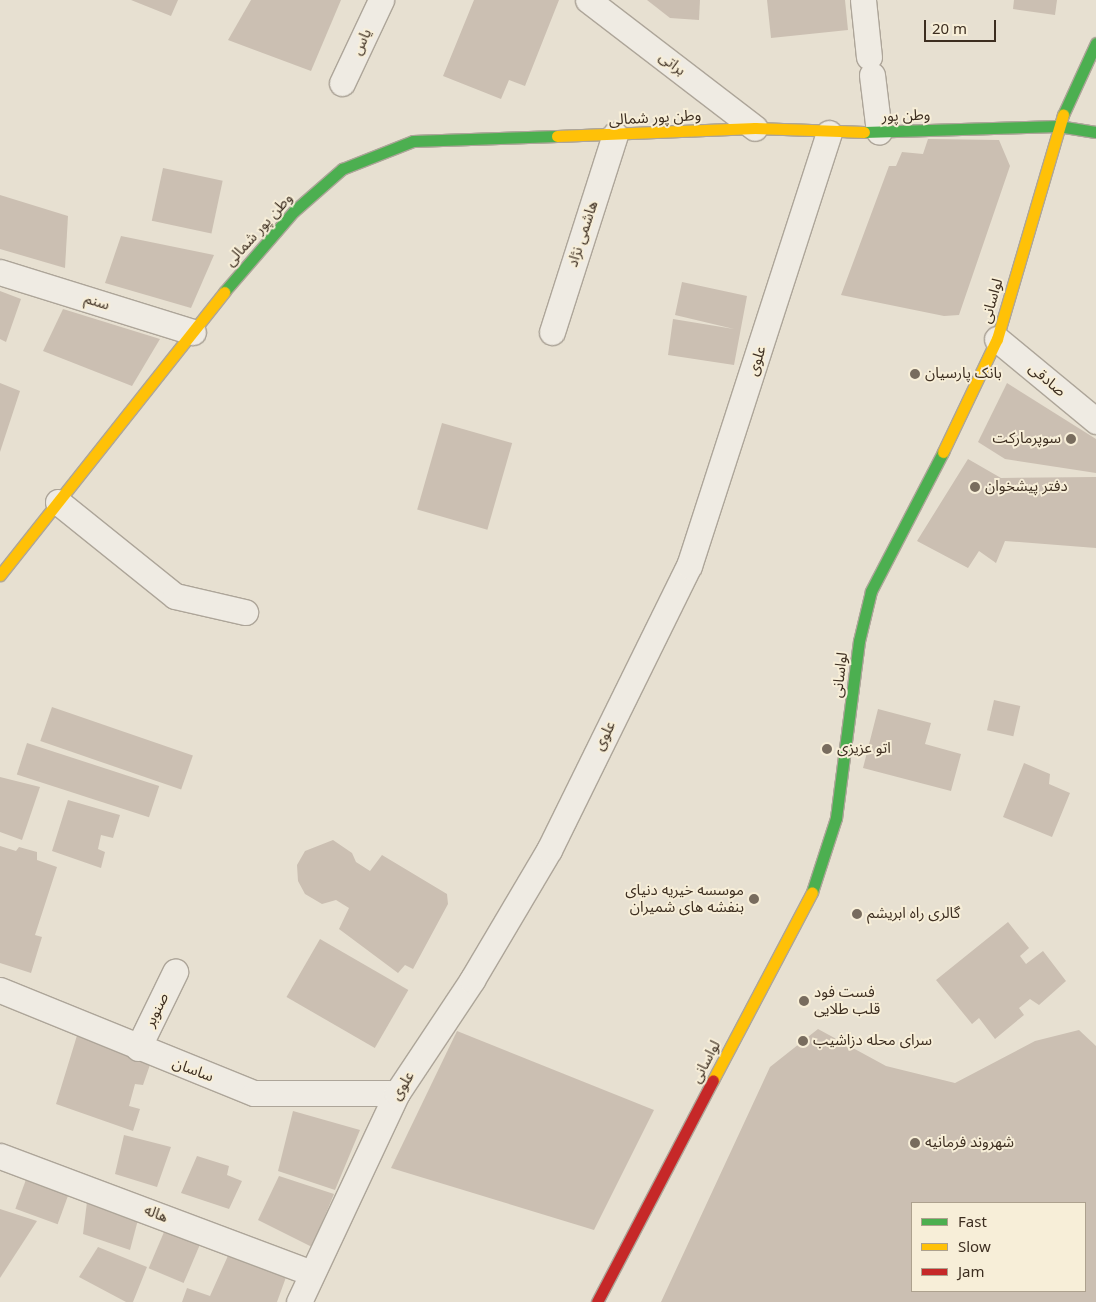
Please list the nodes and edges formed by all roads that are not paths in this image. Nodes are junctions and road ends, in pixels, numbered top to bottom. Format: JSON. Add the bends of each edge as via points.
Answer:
{"nodes":[{"id":1,"x":381,"y":0,"type":"edge"},
{"id":2,"x":588,"y":0,"type":"edge"},
{"id":3,"x":863,"y":0,"type":"edge"},
{"id":4,"x":1096,"y":43,"type":"edge"},
{"id":5,"x":342,"y":84,"type":"dead end"},
{"id":6,"x":1058,"y":126,"type":"junction"},
{"id":7,"x":755,"y":128,"type":"junction"},
{"id":8,"x":829,"y":132,"type":"junction"},
{"id":9,"x":879,"y":132,"type":"junction"},
{"id":10,"x":1096,"y":132,"type":"edge"},
{"id":11,"x":615,"y":136,"type":"junction"},
{"id":12,"x":0,"y":272,"type":"edge"},
{"id":13,"x":193,"y":332,"type":"junction"},
{"id":14,"x":552,"y":332,"type":"dead end"},
{"id":15,"x":997,"y":339,"type":"junction"},
{"id":16,"x":1096,"y":421,"type":"edge"},
{"id":17,"x":58,"y":502,"type":"junction"},
{"id":18,"x":0,"y":575,"type":"edge"},
{"id":19,"x":245,"y":612,"type":"dead end"},
{"id":20,"x":175,"y":972,"type":"dead end"},
{"id":21,"x":0,"y":990,"type":"edge"},
{"id":22,"x":138,"y":1048,"type":"junction"},
{"id":23,"x":397,"y":1094,"type":"junction"},
{"id":24,"x":0,"y":1156,"type":"edge"},
{"id":25,"x":312,"y":1273,"type":"junction"},
{"id":26,"x":299,"y":1302,"type":"edge"},
{"id":27,"x":597,"y":1302,"type":"edge"}],
"edges":[{"from":1,"to":5,"type":"street","name":"یاس"},
{"from":2,"to":7,"type":"street","name":"براتی"},
{"from":3,"to":9,"type":"street"},
{"from":4,"to":6,"type":"main road","name":"لواسانی"},
{"from":6,"to":9,"type":"main road","name":"وطن پور"},
{"from":6,"to":10,"type":"main road","name":"وطن پور"},
{"from":6,"to":15,"type":"main road","name":"لواسانی"},
{"from":7,"to":8,"type":"main road","name":"وطن پور"},
{"from":7,"to":11,"type":"main road","name":"وطن پور شمالی"},
{"from":8,"to":9,"type":"main road","name":"وطن پور"},
{"from":8,"to":23,"type":"street","name":"علوی","via":[[689,566],[548,850],[472,980]]},
{"from":11,"to":13,"type":"main road","name":"وطن پور شمالی","via":[[413,141],[342,169],[294,210]]},
{"from":11,"to":14,"type":"street","name":"هاشمی نژاد"},
{"from":12,"to":13,"type":"street","name":"سنم"},
{"from":13,"to":17,"type":"main road","name":"وطن پور شمالی"},
{"from":15,"to":16,"type":"street","name":"صادقی"},
{"from":15,"to":27,"type":"main road","name":"لواسانی","via":[[924,491],[871,591],[859,641],[836,818],[815,886]]},
{"from":17,"to":18,"type":"main road","name":"وطن پور شمالی"},
{"from":17,"to":19,"type":"street","via":[[175,596]]},
{"from":20,"to":22,"type":"street","name":"صنوبر"},
{"from":21,"to":22,"type":"street","name":"ساسان"},
{"from":22,"to":23,"type":"street","name":"ساسان","via":[[254,1094]]},
{"from":23,"to":25,"type":"street","name":"علوی"},
{"from":24,"to":25,"type":"street","name":"هاله"},
{"from":25,"to":26,"type":"street","name":"علوی"}]}
